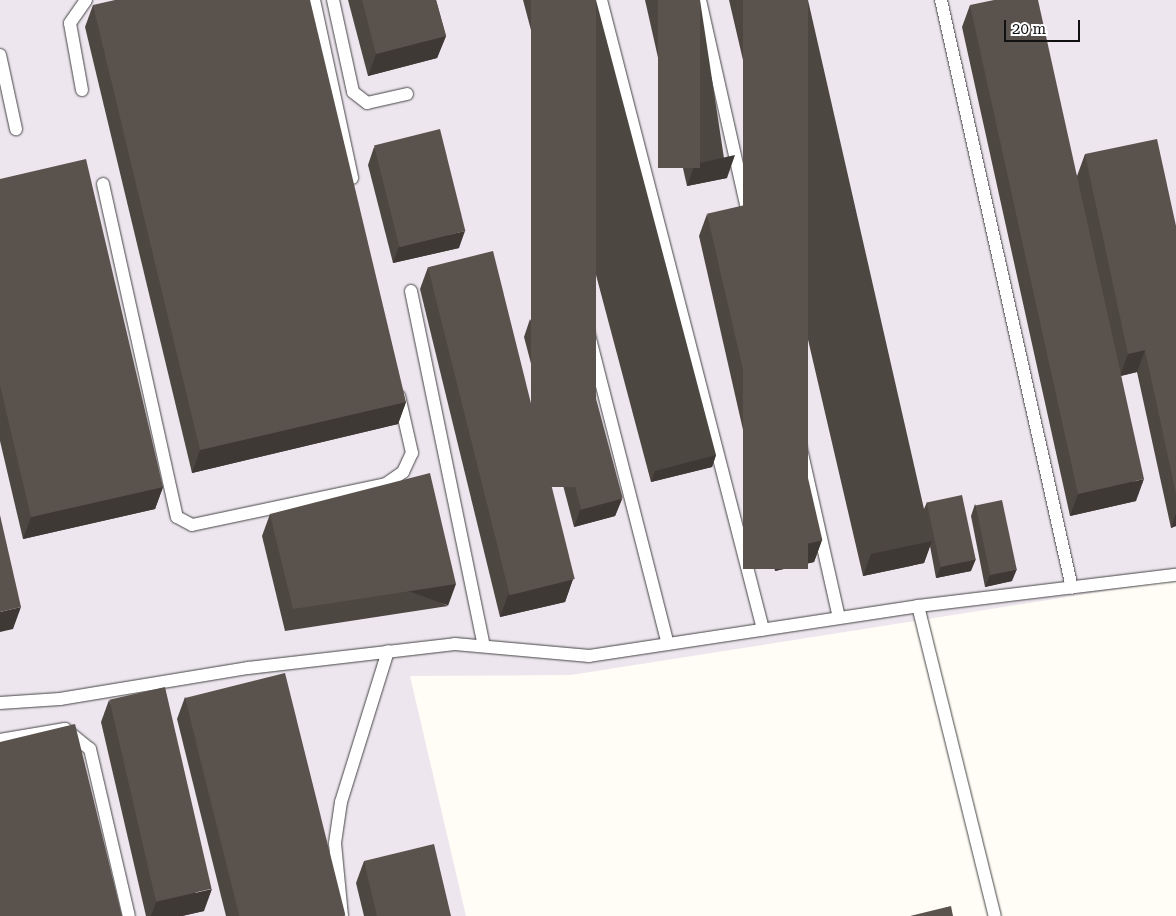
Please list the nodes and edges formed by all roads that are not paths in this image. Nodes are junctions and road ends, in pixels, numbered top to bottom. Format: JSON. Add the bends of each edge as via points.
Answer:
{"nodes":[{"id":1,"x":86,"y":0,"type":"edge"},
{"id":2,"x":314,"y":0,"type":"edge"},
{"id":3,"x":333,"y":0,"type":"edge"},
{"id":4,"x":601,"y":0,"type":"edge"},
{"id":5,"x":700,"y":0,"type":"edge"},
{"id":6,"x":941,"y":0,"type":"edge"},
{"id":7,"x":0,"y":55,"type":"edge"},
{"id":8,"x":82,"y":90,"type":"dead end"},
{"id":9,"x":407,"y":94,"type":"dead end"},
{"id":10,"x":16,"y":130,"type":"dead end"},
{"id":11,"x":103,"y":184,"type":"dead end"},
{"id":12,"x":355,"y":193,"type":"edge"},
{"id":13,"x":411,"y":291,"type":"dead end"},
{"id":14,"x":587,"y":327,"type":"dead end"},
{"id":15,"x":397,"y":385,"type":"edge"},
{"id":16,"x":1176,"y":575,"type":"edge"},
{"id":17,"x":1072,"y":588,"type":"junction"},
{"id":18,"x":918,"y":606,"type":"junction"},
{"id":19,"x":839,"y":618,"type":"junction"},
{"id":20,"x":763,"y":629,"type":"junction"},
{"id":21,"x":668,"y":644,"type":"junction"},
{"id":22,"x":484,"y":646,"type":"junction"},
{"id":23,"x":388,"y":651,"type":"junction"},
{"id":24,"x":0,"y":703,"type":"edge"},
{"id":25,"x":0,"y":740,"type":"edge"},
{"id":26,"x":128,"y":916,"type":"edge"},
{"id":27,"x":342,"y":916,"type":"edge"},
{"id":28,"x":995,"y":916,"type":"edge"}],
"edges":[{"from":1,"to":8,"type":"lane","via":[[70,23]]},
{"from":2,"to":12,"type":"lane"},
{"from":3,"to":9,"type":"lane","via":[[353,92],[367,103]]},
{"from":4,"to":20,"type":"lane"},
{"from":5,"to":19,"type":"lane"},
{"from":6,"to":17,"type":"lane"},
{"from":7,"to":10,"type":"lane"},
{"from":11,"to":15,"type":"lane","via":[[177,517],[192,525],[386,484],[403,472],[412,452]]},
{"from":13,"to":22,"type":"lane"},
{"from":14,"to":21,"type":"lane"},
{"from":16,"to":17,"type":"lane"},
{"from":17,"to":18,"type":"lane"},
{"from":18,"to":19,"type":"lane"},
{"from":18,"to":28,"type":"lane"},
{"from":19,"to":20,"type":"lane"},
{"from":20,"to":21,"type":"lane"},
{"from":21,"to":22,"type":"lane","via":[[589,656]]},
{"from":22,"to":23,"type":"lane","via":[[455,644]]},
{"from":23,"to":24,"type":"lane","via":[[248,668],[60,699]]},
{"from":23,"to":27,"type":"lane","via":[[341,802],[335,843]]},
{"from":25,"to":26,"type":"lane","via":[[65,729],[90,749]]}]}
